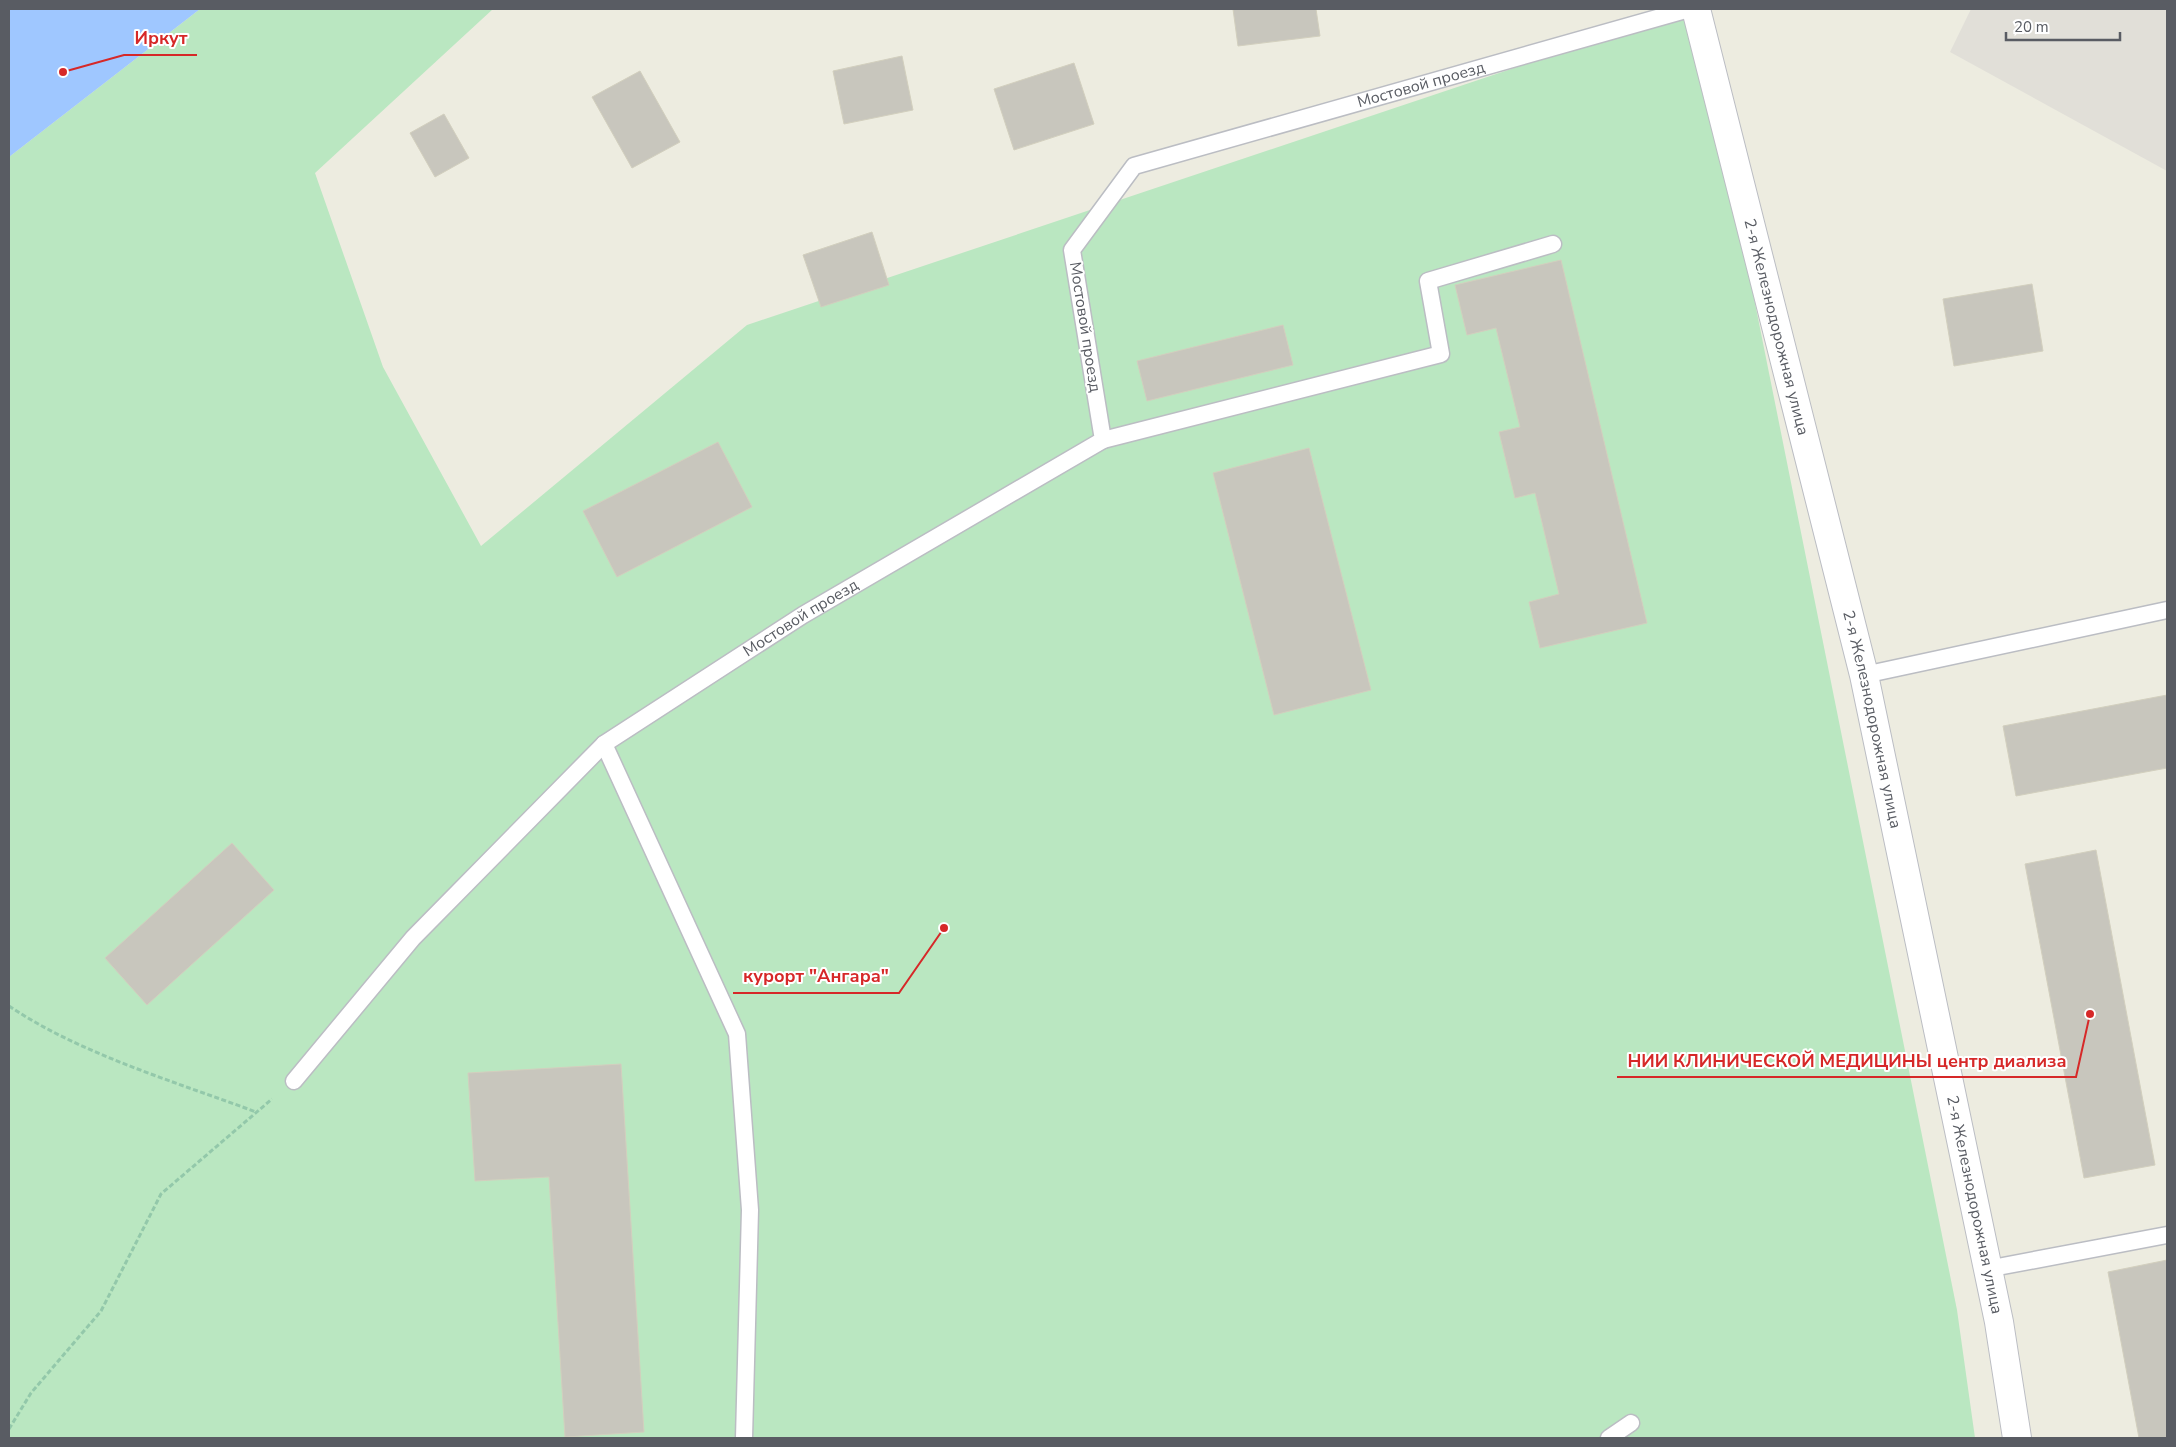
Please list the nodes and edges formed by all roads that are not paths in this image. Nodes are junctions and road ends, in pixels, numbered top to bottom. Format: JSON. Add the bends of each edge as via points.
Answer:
{"nodes":[{"id":1,"x":1689,"y":9,"type":"edge"},
{"id":2,"x":1696,"y":9,"type":"edge"},
{"id":3,"x":1553,"y":244,"type":"dead end"},
{"id":4,"x":1103,"y":440,"type":"junction"},
{"id":5,"x":2167,"y":610,"type":"edge"},
{"id":6,"x":1864,"y":675,"type":"junction"},
{"id":7,"x":604,"y":744,"type":"junction"},
{"id":8,"x":294,"y":1082,"type":"road end"},
{"id":9,"x":2167,"y":1234,"type":"edge"},
{"id":10,"x":1987,"y":1269,"type":"junction"},
{"id":11,"x":1631,"y":1423,"type":"dead end"},
{"id":12,"x":744,"y":1438,"type":"edge"},
{"id":13,"x":1609,"y":1438,"type":"edge"},
{"id":14,"x":2016,"y":1438,"type":"edge"}],
"edges":[{"from":1,"to":4,"type":"lane","name":"Мостовой проезд","via":[[1134,166],[1072,250]]},
{"from":2,"to":6,"type":"street","name":"2-я Железнодорожная улица"},
{"from":3,"to":4,"type":"lane","via":[[1428,281],[1441,354]]},
{"from":4,"to":7,"type":"lane","name":"Мостовой проезд","via":[[804,615]]},
{"from":5,"to":6,"type":"lane"},
{"from":6,"to":10,"type":"street","name":"2-я Железнодорожная улица"},
{"from":7,"to":8,"type":"lane","name":"Мостовой проезд","via":[[413,938]]},
{"from":7,"to":12,"type":"lane","via":[[737,1034],[750,1210]]},
{"from":9,"to":10,"type":"lane"},
{"from":10,"to":14,"type":"street","name":"2-я Железнодорожная улица","via":[[1999,1322]]},
{"from":11,"to":13,"type":"lane"}]}
